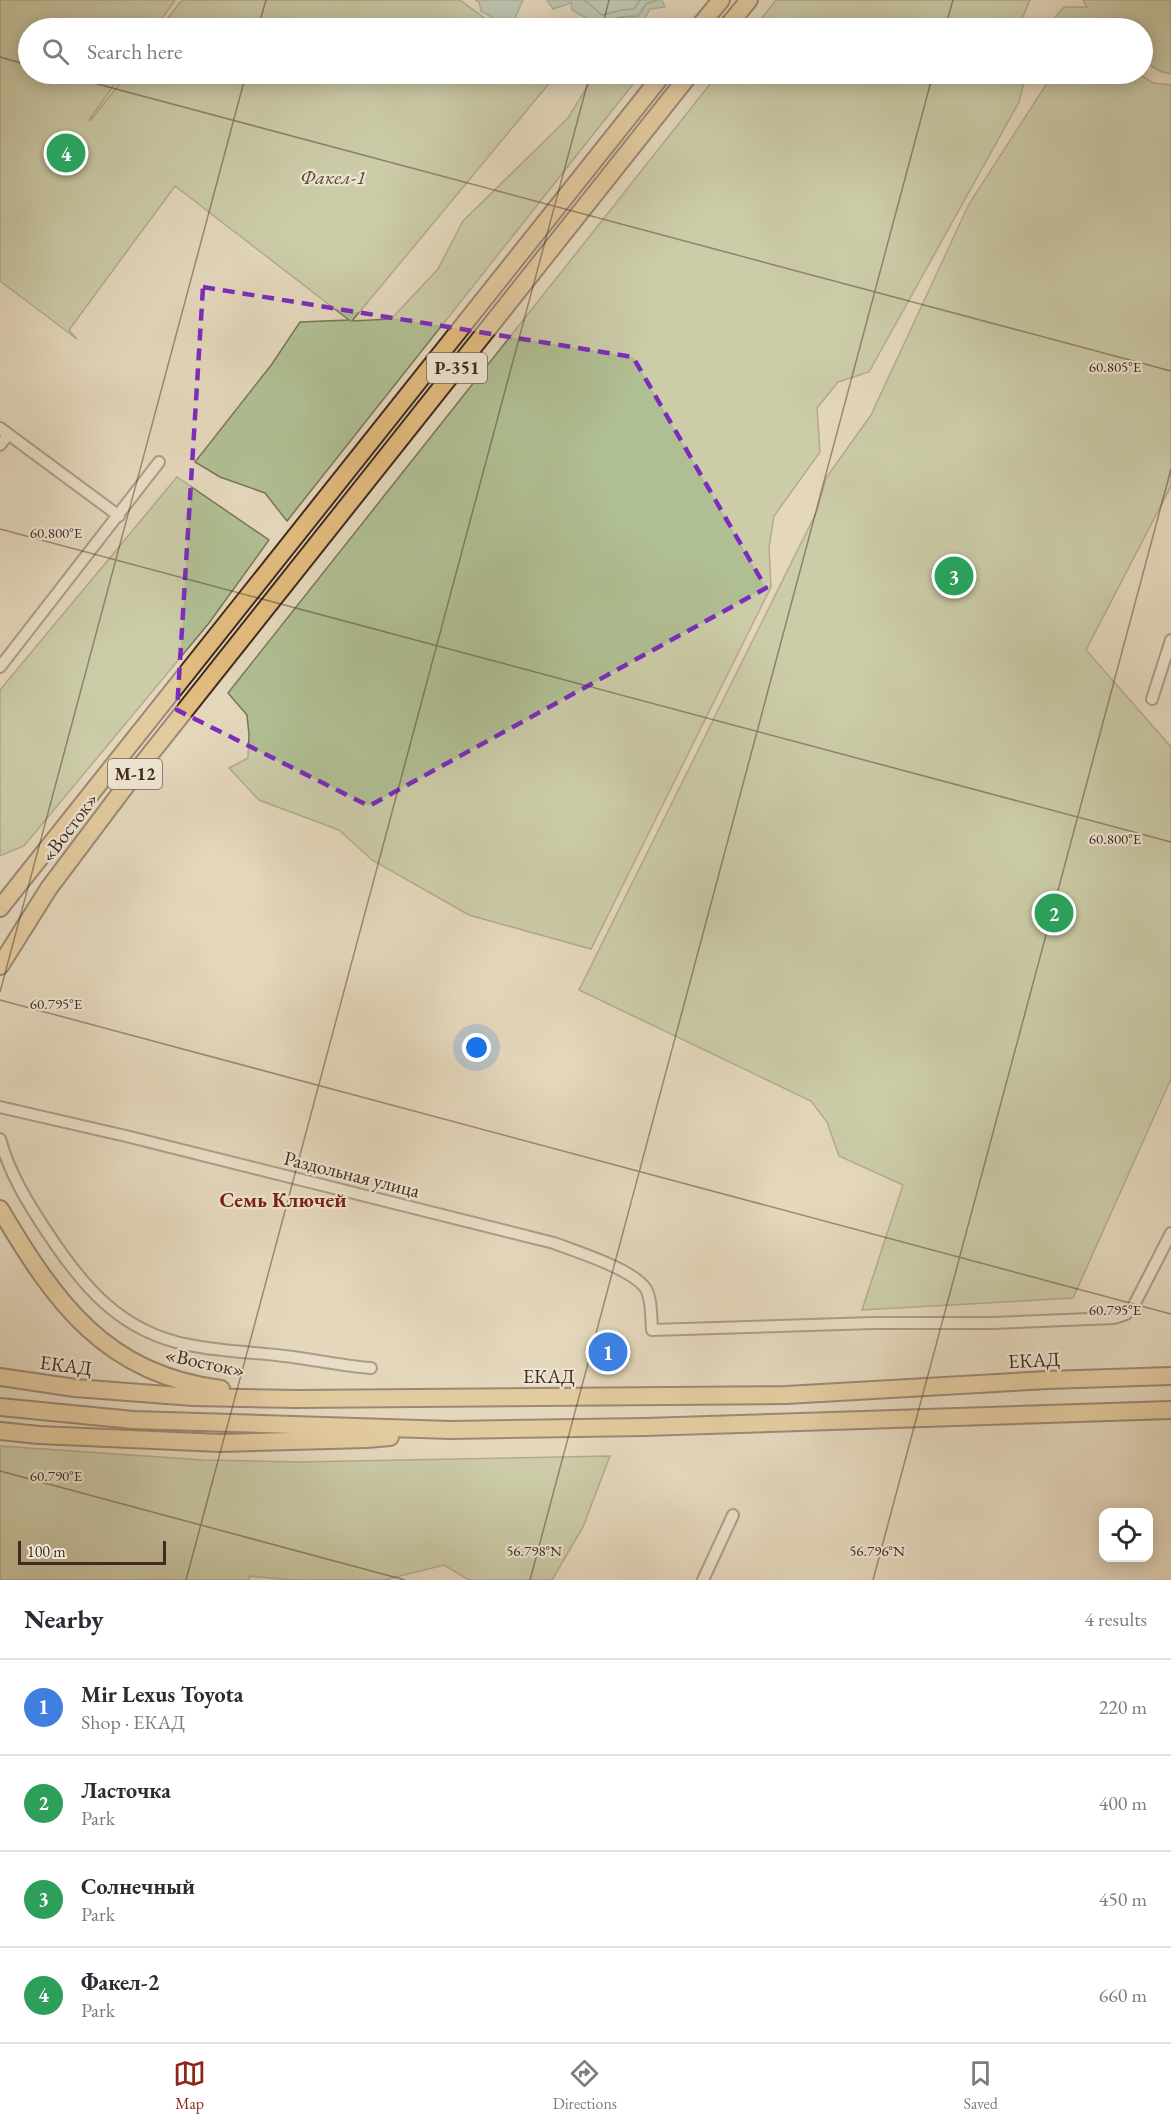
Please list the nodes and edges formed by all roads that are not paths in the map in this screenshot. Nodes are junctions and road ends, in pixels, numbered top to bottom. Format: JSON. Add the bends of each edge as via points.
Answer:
{"nodes":[{"id":1,"x":721,"y":0,"type":"edge"},
{"id":2,"x":749,"y":0,"type":"edge"},
{"id":3,"x":706,"y":18,"type":"edge"},
{"id":4,"x":734,"y":18,"type":"edge"},
{"id":5,"x":655,"y":84,"type":"edge"},
{"id":6,"x":682,"y":84,"type":"edge"},
{"id":7,"x":4,"y":431,"type":"edge"},
{"id":8,"x":0,"y":445,"type":"edge"},
{"id":9,"x":159,"y":462,"type":"dead end"},
{"id":10,"x":119,"y":516,"type":"junction"},
{"id":11,"x":1171,"y":640,"type":"edge"},
{"id":12,"x":206,"y":649,"type":"joint"},
{"id":13,"x":223,"y":662,"type":"joint"},
{"id":14,"x":0,"y":667,"type":"edge"},
{"id":15,"x":1152,"y":699,"type":"dead end"},
{"id":16,"x":53,"y":840,"type":"junction"},
{"id":17,"x":0,"y":886,"type":"edge"},
{"id":18,"x":49,"y":888,"type":"junction"},
{"id":19,"x":0,"y":908,"type":"edge"},
{"id":20,"x":0,"y":950,"type":"edge"},
{"id":21,"x":0,"y":966,"type":"edge"},
{"id":22,"x":0,"y":1107,"type":"edge"},
{"id":23,"x":0,"y":1139,"type":"edge"},
{"id":24,"x":0,"y":1209,"type":"edge"},
{"id":25,"x":1171,"y":1233,"type":"edge"},
{"id":26,"x":371,"y":1368,"type":"dead end"},
{"id":27,"x":1171,"y":1376,"type":"edge"},
{"id":28,"x":0,"y":1377,"type":"edge"},
{"id":29,"x":296,"y":1399,"type":"junction"},
{"id":30,"x":0,"y":1407,"type":"edge"},
{"id":31,"x":1171,"y":1410,"type":"edge"},
{"id":32,"x":451,"y":1430,"type":"junction"},
{"id":33,"x":0,"y":1431,"type":"edge"},
{"id":34,"x":733,"y":1515,"type":"dead end"},
{"id":35,"x":703,"y":1580,"type":"edge"}],
"edges":[{"from":1,"to":3,"type":"highway"},
{"from":2,"to":4,"type":"highway"},
{"from":5,"to":12,"type":"highway","number":"Р-351"},
{"from":6,"to":13,"type":"highway","number":"Р-351"},
{"from":7,"to":8,"type":"street"},
{"from":7,"to":10,"type":"street"},
{"from":9,"to":10,"type":"street"},
{"from":10,"to":14,"type":"street"},
{"from":11,"to":15,"type":"street"},
{"from":12,"to":16,"type":"highway","name":"«Восток»","number":"М-12"},
{"from":13,"to":18,"type":"highway","name":"«Восток»","number":"М-12"},
{"from":16,"to":17,"type":"highway"},
{"from":16,"to":19,"type":"highway","name":"«Восток»","number":"М-12"},
{"from":18,"to":20,"type":"highway"},
{"from":18,"to":21,"type":"highway","name":"«Восток»"},
{"from":22,"to":25,"type":"street","name":"Раздольная улица","via":[[554,1243],[614,1266],[639,1281],[647,1290],[652,1330],[1114,1318],[1133,1307]]},
{"from":23,"to":26,"type":"street","via":[[23,1196],[68,1264],[119,1316],[166,1339],[190,1345]]},
{"from":24,"to":29,"type":"highway","name":"«Восток»","via":[[72,1315],[121,1356],[173,1380]]},
{"from":27,"to":29,"type":"highway","name":"ЕКАД","via":[[786,1395]]},
{"from":28,"to":29,"type":"highway","name":"ЕКАД","via":[[75,1388],[194,1397]]},
{"from":30,"to":32,"type":"highway","via":[[132,1420]]},
{"from":31,"to":32,"type":"highway"},
{"from":32,"to":33,"type":"highway","via":[[367,1439],[221,1443]]},
{"from":34,"to":35,"type":"street"}]}
